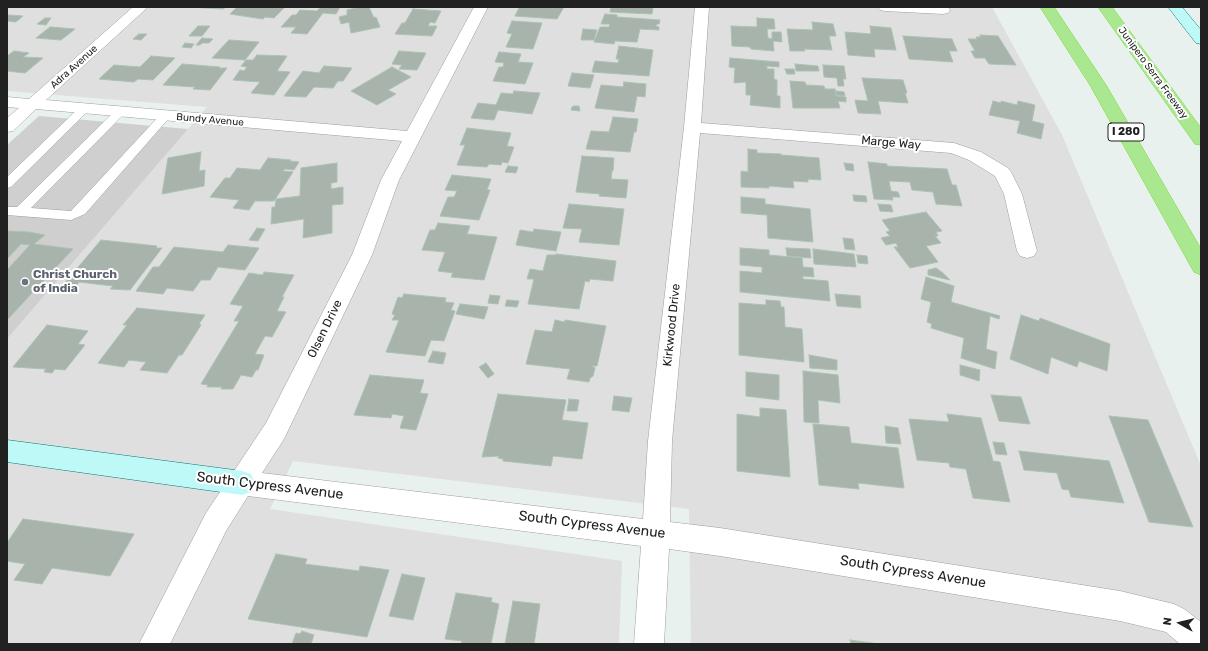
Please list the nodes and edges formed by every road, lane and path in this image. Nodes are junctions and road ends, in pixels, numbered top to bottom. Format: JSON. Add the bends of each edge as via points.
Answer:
{"nodes":[{"id":1,"x":141,"y":7,"type":"edge"},
{"id":2,"x":481,"y":7,"type":"edge"},
{"id":3,"x":702,"y":7,"type":"edge"},
{"id":4,"x":885,"y":7,"type":"edge"},
{"id":5,"x":1048,"y":7,"type":"edge"},
{"id":6,"x":1105,"y":7,"type":"edge"},
{"id":7,"x":1175,"y":7,"type":"edge"},
{"id":8,"x":943,"y":10,"type":"dead end"},
{"id":9,"x":1201,"y":40,"type":"edge"},
{"id":10,"x":7,"y":102,"type":"edge"},
{"id":11,"x":33,"y":105,"type":"junction"},
{"id":12,"x":84,"y":109,"type":"junction"},
{"id":13,"x":120,"y":112,"type":"junction"},
{"id":14,"x":165,"y":116,"type":"junction"},
{"id":15,"x":7,"y":127,"type":"edge"},
{"id":16,"x":692,"y":127,"type":"junction"},
{"id":17,"x":413,"y":137,"type":"junction"},
{"id":18,"x":1201,"y":140,"type":"edge"},
{"id":19,"x":7,"y":184,"type":"edge"},
{"id":20,"x":7,"y":211,"type":"edge"},
{"id":21,"x":20,"y":212,"type":"junction"},
{"id":22,"x":1027,"y":251,"type":"dead end"},
{"id":23,"x":1201,"y":267,"type":"edge"},
{"id":24,"x":7,"y":451,"type":"edge"},
{"id":25,"x":242,"y":483,"type":"junction"},
{"id":26,"x":656,"y":533,"type":"junction"},
{"id":27,"x":1201,"y":642,"type":"edge"},
{"id":28,"x":154,"y":644,"type":"edge"},
{"id":29,"x":648,"y":644,"type":"edge"}],
"edges":[{"from":1,"to":11,"type":"street","name":"Adra Avenue"},
{"from":2,"to":17,"type":"street","name":"Olsen Drive"},
{"from":3,"to":16,"type":"street","name":"Kirkwood Drive"},
{"from":4,"to":8,"type":"street"},
{"from":5,"to":23,"type":"highway","number":"I 280","via":[[1117,118]]},
{"from":6,"to":18,"type":"highway","name":"Junipero Serra Freeway"},
{"from":7,"to":9,"type":"street"},
{"from":10,"to":11,"type":"street","name":"Bundy Avenue"},
{"from":11,"to":12,"type":"street","name":"Bundy Avenue"},
{"from":11,"to":15,"type":"street","name":"Adra Avenue"},
{"from":12,"to":13,"type":"street","name":"Bundy Avenue"},
{"from":12,"to":19,"type":"lane"},
{"from":13,"to":14,"type":"street","name":"Bundy Avenue"},
{"from":13,"to":21,"type":"lane"},
{"from":14,"to":17,"type":"street","name":"Bundy Avenue"},
{"from":14,"to":21,"type":"lane","via":[[80,211],[71,216]]},
{"from":16,"to":22,"type":"street","name":"Marge Way","via":[[954,148],[975,156],[1002,172],[1013,194]]},
{"from":16,"to":26,"type":"street","name":"Kirkwood Drive","via":[[660,441]]},
{"from":17,"to":25,"type":"street","name":"Olsen Drive","via":[[390,180],[362,255],[282,417]]},
{"from":20,"to":21,"type":"lane"},
{"from":24,"to":25,"type":"street","name":"South Cypress Avenue"},
{"from":25,"to":26,"type":"street","name":"South Cypress Avenue"},
{"from":25,"to":28,"type":"street","name":"Olsen Drive","via":[[216,522]]},
{"from":26,"to":27,"type":"street","name":"South Cypress Avenue","via":[[1112,604],[1174,619]]},
{"from":26,"to":29,"type":"street","name":"Kirkwood Drive"}]}
